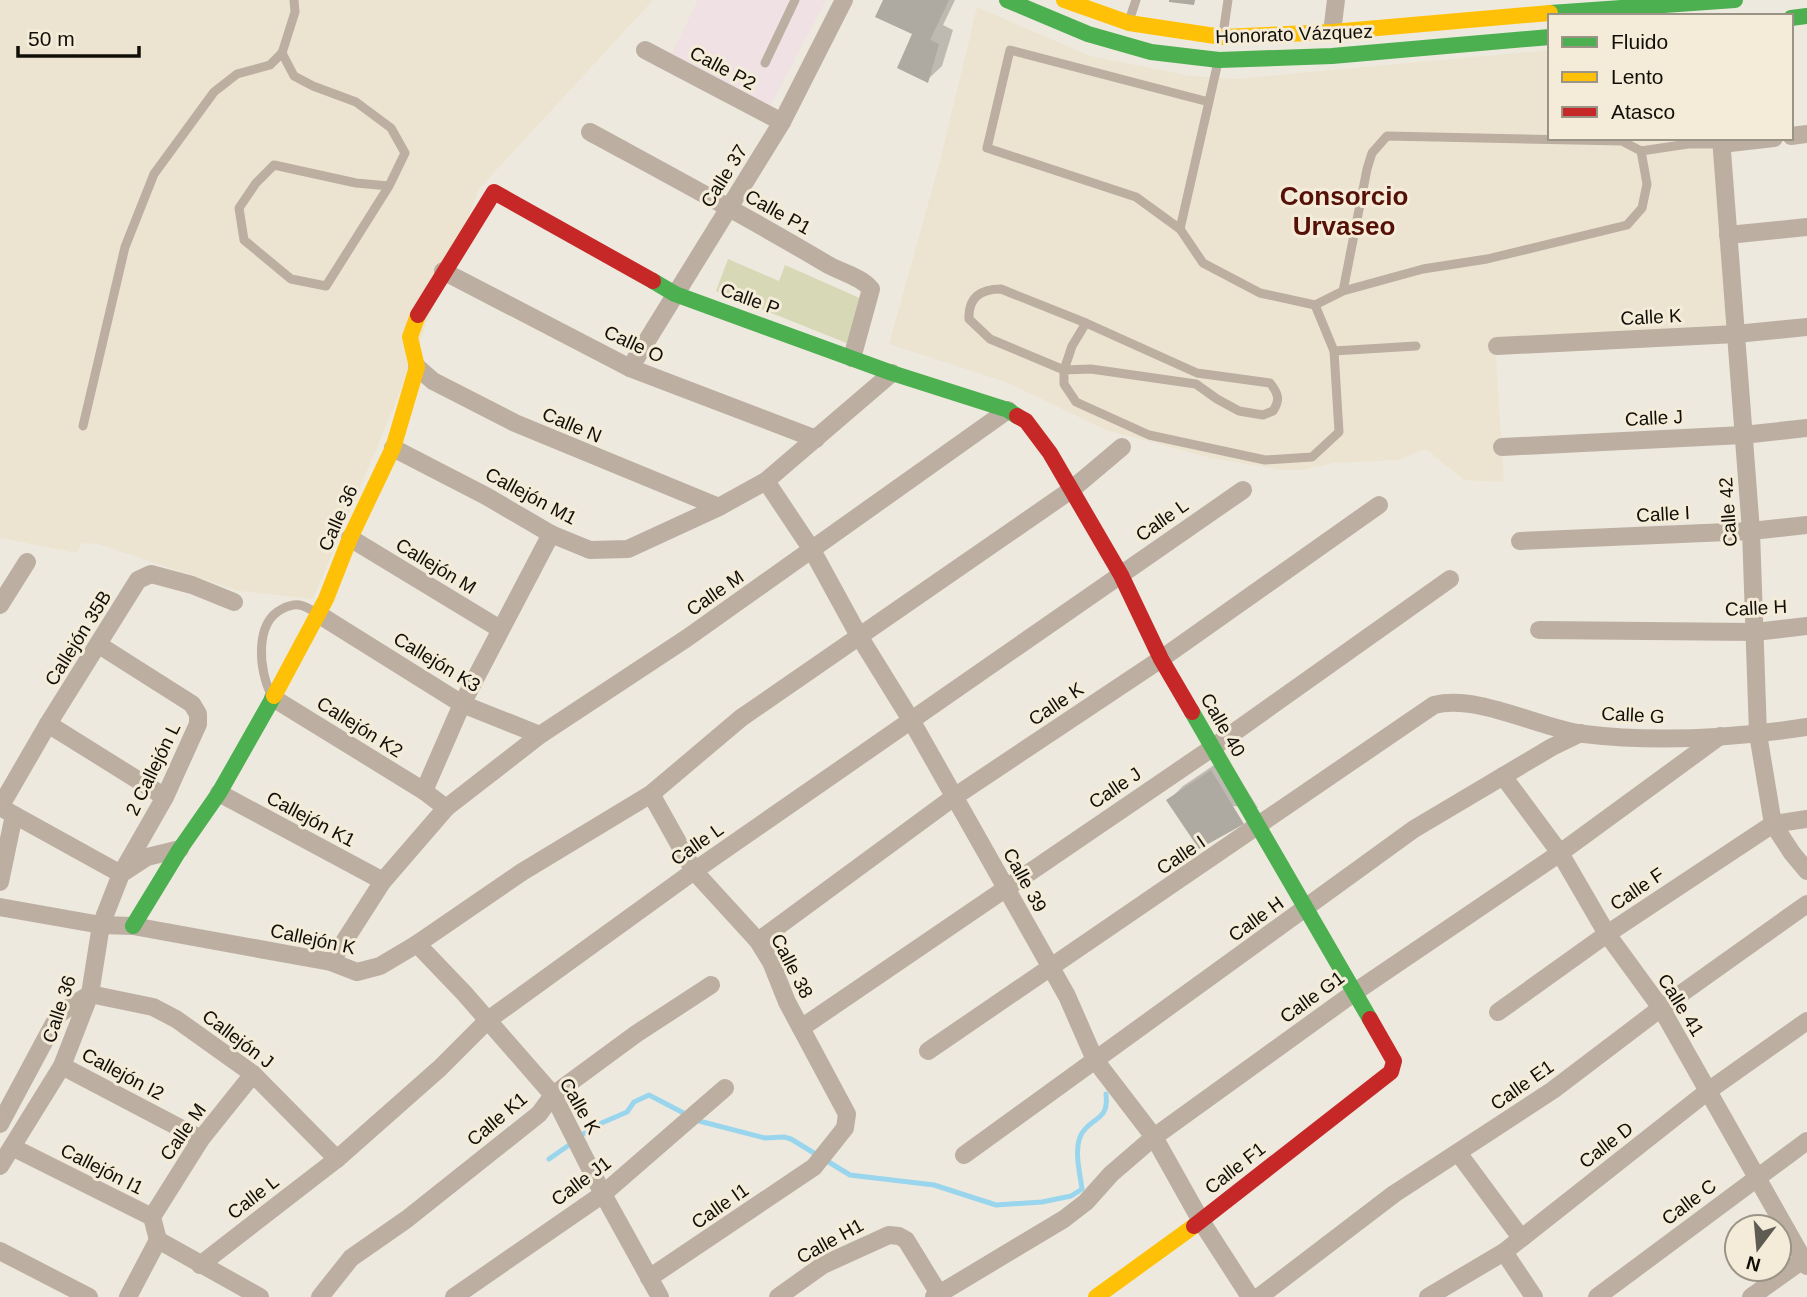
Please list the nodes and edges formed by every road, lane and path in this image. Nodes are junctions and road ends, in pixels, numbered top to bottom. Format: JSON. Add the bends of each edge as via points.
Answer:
{"nodes":[{"id":1,"x":294,"y":0,"type":"edge"},
{"id":2,"x":795,"y":0,"type":"edge"},
{"id":3,"x":844,"y":0,"type":"edge"},
{"id":4,"x":1007,"y":0,"type":"edge"},
{"id":5,"x":1136,"y":0,"type":"edge"},
{"id":6,"x":1228,"y":0,"type":"edge"},
{"id":7,"x":1336,"y":0,"type":"edge"},
{"id":8,"x":1735,"y":0,"type":"edge"},
{"id":9,"x":1071,"y":1,"type":"edge"},
{"id":10,"x":1533,"y":7,"type":"edge"},
{"id":11,"x":1708,"y":9,"type":"edge"},
{"id":12,"x":1129,"y":23,"type":"junction"},
{"id":13,"x":1332,"y":32,"type":"junction"},
{"id":14,"x":1222,"y":37,"type":"junction"},
{"id":15,"x":1541,"y":38,"type":"edge"},
{"id":16,"x":645,"y":50,"type":"dead end"},
{"id":17,"x":282,"y":53,"type":"junction"},
{"id":18,"x":1219,"y":60,"type":"junction"},
{"id":19,"x":765,"y":63,"type":"dead end"},
{"id":20,"x":1209,"y":102,"type":"junction"},
{"id":21,"x":782,"y":122,"type":"junction"},
{"id":22,"x":590,"y":132,"type":"dead end"},
{"id":23,"x":1548,"y":139,"type":"edge"},
{"id":24,"x":1575,"y":140,"type":"edge"},
{"id":25,"x":1739,"y":140,"type":"edge"},
{"id":26,"x":1721,"y":141,"type":"edge"},
{"id":27,"x":1641,"y":151,"type":"junction"},
{"id":28,"x":389,"y":186,"type":"junction"},
{"id":29,"x":494,"y":192,"type":"joint"},
{"id":30,"x":729,"y":208,"type":"junction"},
{"id":31,"x":1807,"y":227,"type":"edge"},
{"id":32,"x":1180,"y":229,"type":"junction"},
{"id":33,"x":1728,"y":235,"type":"junction"},
{"id":34,"x":443,"y":271,"type":"junction"},
{"id":35,"x":1343,"y":292,"type":"junction"},
{"id":36,"x":675,"y":294,"type":"junction"},
{"id":37,"x":1315,"y":305,"type":"junction"},
{"id":38,"x":1086,"y":323,"type":"junction"},
{"id":39,"x":1807,"y":327,"type":"edge"},
{"id":40,"x":1736,"y":334,"type":"junction"},
{"id":41,"x":1416,"y":346,"type":"dead end"},
{"id":42,"x":1497,"y":346,"type":"dead end"},
{"id":43,"x":1334,"y":351,"type":"junction"},
{"id":44,"x":852,"y":358,"type":"junction"},
{"id":45,"x":417,"y":367,"type":"junction"},
{"id":46,"x":630,"y":368,"type":"junction"},
{"id":47,"x":1064,"y":370,"type":"junction"},
{"id":48,"x":892,"y":373,"type":"junction"},
{"id":49,"x":1008,"y":410,"type":"junction"},
{"id":50,"x":83,"y":426,"type":"dead end"},
{"id":51,"x":1807,"y":428,"type":"edge"},
{"id":52,"x":1743,"y":435,"type":"junction"},
{"id":53,"x":816,"y":439,"type":"junction"},
{"id":54,"x":1122,"y":447,"type":"dead end"},
{"id":55,"x":1502,"y":447,"type":"dead end"},
{"id":56,"x":393,"y":448,"type":"junction"},
{"id":57,"x":766,"y":481,"type":"junction"},
{"id":58,"x":1071,"y":490,"type":"junction"},
{"id":59,"x":1243,"y":490,"type":"dead end"},
{"id":60,"x":1379,"y":505,"type":"dead end"},
{"id":61,"x":719,"y":507,"type":"junction"},
{"id":62,"x":1807,"y":525,"type":"edge"},
{"id":63,"x":1751,"y":531,"type":"junction"},
{"id":64,"x":551,"y":534,"type":"junction"},
{"id":65,"x":350,"y":538,"type":"junction"},
{"id":66,"x":1520,"y":541,"type":"dead end"},
{"id":67,"x":812,"y":550,"type":"junction"},
{"id":68,"x":27,"y":562,"type":"dead end"},
{"id":69,"x":1121,"y":575,"type":"junction"},
{"id":70,"x":1450,"y":579,"type":"dead end"},
{"id":71,"x":234,"y":602,"type":"dead end"},
{"id":72,"x":0,"y":606,"type":"edge"},
{"id":73,"x":318,"y":614,"type":"junction"},
{"id":74,"x":1807,"y":626,"type":"edge"},
{"id":75,"x":500,"y":629,"type":"junction"},
{"id":76,"x":1539,"y":630,"type":"dead end"},
{"id":77,"x":1755,"y":632,"type":"junction"},
{"id":78,"x":859,"y":636,"type":"junction"},
{"id":79,"x":99,"y":645,"type":"junction"},
{"id":80,"x":1160,"y":659,"type":"junction"},
{"id":81,"x":273,"y":698,"type":"junction"},
{"id":82,"x":1460,"y":702,"type":"joint"},
{"id":83,"x":462,"y":704,"type":"junction"},
{"id":84,"x":911,"y":720,"type":"junction"},
{"id":85,"x":48,"y":724,"type":"junction"},
{"id":86,"x":1807,"y":727,"type":"edge"},
{"id":87,"x":1581,"y":733,"type":"junction"},
{"id":88,"x":1758,"y":734,"type":"junction"},
{"id":89,"x":540,"y":735,"type":"junction"},
{"id":90,"x":1720,"y":736,"type":"junction"},
{"id":91,"x":1212,"y":748,"type":"junction"},
{"id":92,"x":1503,"y":776,"type":"junction"},
{"id":93,"x":424,"y":792,"type":"junction"},
{"id":94,"x":219,"y":793,"type":"junction"},
{"id":95,"x":651,"y":794,"type":"junction"},
{"id":96,"x":165,"y":797,"type":"junction"},
{"id":97,"x":954,"y":797,"type":"junction"},
{"id":98,"x":446,"y":808,"type":"junction"},
{"id":99,"x":5,"y":810,"type":"edge"},
{"id":100,"x":1807,"y":819,"type":"edge"},
{"id":101,"x":1773,"y":824,"type":"junction"},
{"id":102,"x":1258,"y":827,"type":"junction"},
{"id":103,"x":180,"y":849,"type":"junction"},
{"id":104,"x":1560,"y":853,"type":"junction"},
{"id":105,"x":694,"y":871,"type":"junction"},
{"id":106,"x":1807,"y":871,"type":"edge"},
{"id":107,"x":121,"y":874,"type":"junction"},
{"id":108,"x":383,"y":881,"type":"junction"},
{"id":109,"x":0,"y":882,"type":"edge"},
{"id":110,"x":1005,"y":887,"type":"junction"},
{"id":111,"x":1807,"y":904,"type":"edge"},
{"id":112,"x":0,"y":906,"type":"edge"},
{"id":113,"x":1306,"y":909,"type":"junction"},
{"id":114,"x":101,"y":925,"type":"junction"},
{"id":115,"x":133,"y":926,"type":"junction"},
{"id":116,"x":1607,"y":934,"type":"junction"},
{"id":117,"x":758,"y":941,"type":"junction"},
{"id":118,"x":416,"y":944,"type":"junction"},
{"id":119,"x":331,"y":962,"type":"junction"},
{"id":120,"x":1051,"y":968,"type":"junction"},
{"id":121,"x":711,"y":985,"type":"dead end"},
{"id":122,"x":1355,"y":992,"type":"junction"},
{"id":123,"x":90,"y":993,"type":"junction"},
{"id":124,"x":1661,"y":1008,"type":"junction"},
{"id":125,"x":1498,"y":1012,"type":"dead end"},
{"id":126,"x":488,"y":1020,"type":"junction"},
{"id":127,"x":1807,"y":1021,"type":"edge"},
{"id":128,"x":801,"y":1028,"type":"junction"},
{"id":129,"x":928,"y":1051,"type":"dead end"},
{"id":130,"x":1095,"y":1060,"type":"junction"},
{"id":131,"x":62,"y":1066,"type":"junction"},
{"id":132,"x":1394,"y":1067,"type":"joint"},
{"id":133,"x":253,"y":1074,"type":"junction"},
{"id":134,"x":725,"y":1088,"type":"dead end"},
{"id":135,"x":1708,"y":1091,"type":"junction"},
{"id":136,"x":553,"y":1095,"type":"junction"},
{"id":137,"x":0,"y":1124,"type":"edge"},
{"id":138,"x":1154,"y":1137,"type":"junction"},
{"id":139,"x":201,"y":1139,"type":"junction"},
{"id":140,"x":1807,"y":1141,"type":"edge"},
{"id":141,"x":12,"y":1147,"type":"junction"},
{"id":142,"x":964,"y":1154,"type":"dead end"},
{"id":143,"x":1459,"y":1154,"type":"junction"},
{"id":144,"x":337,"y":1158,"type":"junction"},
{"id":145,"x":0,"y":1166,"type":"edge"},
{"id":146,"x":814,"y":1167,"type":"joint"},
{"id":147,"x":1758,"y":1178,"type":"junction"},
{"id":148,"x":603,"y":1194,"type":"junction"},
{"id":149,"x":152,"y":1217,"type":"junction"},
{"id":150,"x":1201,"y":1221,"type":"junction"},
{"id":151,"x":1521,"y":1238,"type":"junction"},
{"id":152,"x":158,"y":1240,"type":"junction"},
{"id":153,"x":0,"y":1251,"type":"edge"},
{"id":154,"x":1504,"y":1252,"type":"junction"},
{"id":155,"x":1806,"y":1261,"type":"edge"},
{"id":156,"x":200,"y":1265,"type":"junction"},
{"id":157,"x":652,"y":1290,"type":"edge"},
{"id":158,"x":938,"y":1296,"type":"edge"},
{"id":159,"x":89,"y":1297,"type":"edge"},
{"id":160,"x":128,"y":1297,"type":"edge"},
{"id":161,"x":260,"y":1297,"type":"edge"},
{"id":162,"x":320,"y":1297,"type":"edge"},
{"id":163,"x":454,"y":1297,"type":"edge"},
{"id":164,"x":778,"y":1297,"type":"edge"},
{"id":165,"x":1096,"y":1297,"type":"edge"},
{"id":166,"x":1250,"y":1297,"type":"edge"},
{"id":167,"x":1259,"y":1297,"type":"edge"},
{"id":168,"x":1428,"y":1297,"type":"edge"},
{"id":169,"x":1534,"y":1297,"type":"edge"},
{"id":170,"x":1597,"y":1297,"type":"edge"},
{"id":171,"x":1751,"y":1297,"type":"edge"}],
"edges":[{"from":1,"to":17,"type":"lane","via":[[295,12]]},
{"from":2,"to":19,"type":"lane"},
{"from":3,"to":21,"type":"street","name":"Calle 37"},
{"from":4,"to":18,"type":"street","name":"Honorato Vázquez","via":[[1088,34],[1151,52]]},
{"from":5,"to":12,"type":"lane"},
{"from":6,"to":14,"type":"lane"},
{"from":7,"to":13,"type":"street"},
{"from":8,"to":11,"type":"street","name":"Honorato Vázquez"},
{"from":9,"to":12,"type":"street","name":"Honorato Vázquez"},
{"from":10,"to":11,"type":"street","name":"Honorato Vázquez"},
{"from":10,"to":13,"type":"street","name":"Honorato Vázquez"},
{"from":10,"to":15,"type":"street"},
{"from":12,"to":14,"type":"street","name":"Honorato Vázquez"},
{"from":13,"to":14,"type":"street","name":"Honorato Vázquez"},
{"from":14,"to":18,"type":"lane"},
{"from":15,"to":18,"type":"street","name":"Honorato Vázquez","via":[[1332,56]]},
{"from":16,"to":21,"type":"street","name":"Calle P2"},
{"from":17,"to":28,"type":"lane","via":[[294,76],[356,102],[391,128],[405,153]]},
{"from":17,"to":50,"type":"lane","via":[[270,65],[237,74],[214,92],[154,174],[125,247]]},
{"from":18,"to":20,"type":"lane"},
{"from":20,"to":32,"type":"lane"},
{"from":20,"to":32,"type":"lane","via":[[1010,50],[987,148],[1136,197]]},
{"from":21,"to":30,"type":"street","name":"Calle 37"},
{"from":22,"to":30,"type":"street","name":"Calle P1"},
{"from":23,"to":35,"type":"lane","via":[[1387,136],[1372,153],[1367,169]]},
{"from":24,"to":27,"type":"lane","via":[[1622,141]]},
{"from":25,"to":26,"type":"street"},
{"from":26,"to":27,"type":"lane"},
{"from":26,"to":33,"type":"street","name":"Calle 42"},
{"from":27,"to":35,"type":"lane","via":[[1647,184],[1643,208],[1627,225],[1487,259],[1423,269]]},
{"from":28,"to":28,"type":"lane","via":[[326,286],[291,279],[244,240],[239,208],[274,165]]},
{"from":29,"to":34,"type":"street","name":"Calle 36"},
{"from":29,"to":36,"type":"street","name":"Calle P"},
{"from":30,"to":36,"type":"street","name":"Calle 37"},
{"from":30,"to":44,"type":"street","name":"Calle P1","via":[[871,289]]},
{"from":31,"to":33,"type":"street"},
{"from":32,"to":37,"type":"lane","via":[[1203,263],[1259,293]]},
{"from":33,"to":40,"type":"street","name":"Calle 42"},
{"from":34,"to":45,"type":"street","name":"Calle 36","via":[[419,311],[410,337]]},
{"from":34,"to":46,"type":"street","name":"Calle O"},
{"from":35,"to":37,"type":"lane"},
{"from":36,"to":44,"type":"street","name":"Calle P"},
{"from":36,"to":46,"type":"street","name":"Calle 37"},
{"from":37,"to":43,"type":"lane"},
{"from":38,"to":47,"type":"lane"},
{"from":38,"to":47,"type":"lane","via":[[1001,289],[986,289],[969,308],[970,319],[990,339]]},
{"from":38,"to":47,"type":"lane","via":[[1197,373],[1270,383],[1279,401],[1273,411],[1263,415],[1240,411],[1196,384],[1091,369]]},
{"from":39,"to":40,"type":"street","name":"Calle K"},
{"from":40,"to":42,"type":"street","name":"Calle K"},
{"from":40,"to":52,"type":"street","name":"Calle 42"},
{"from":41,"to":43,"type":"lane"},
{"from":43,"to":47,"type":"lane","via":[[1339,432],[1312,457],[1277,460],[1149,435],[1076,402],[1064,384]]},
{"from":44,"to":48,"type":"street","name":"Calle P"},
{"from":45,"to":56,"type":"street","name":"Calle 36"},
{"from":45,"to":61,"type":"street","name":"Calle N","via":[[433,381],[515,423]]},
{"from":46,"to":53,"type":"street","name":"Calle O"},
{"from":48,"to":49,"type":"street","name":"Calle P"},
{"from":48,"to":53,"type":"street","name":"Callejón M1"},
{"from":49,"to":58,"type":"street","name":"Calle 40","via":[[1026,421]]},
{"from":49,"to":67,"type":"street","name":"Calle M"},
{"from":51,"to":52,"type":"street","name":"Calle J"},
{"from":52,"to":55,"type":"street","name":"Calle J"},
{"from":52,"to":63,"type":"street","name":"Calle 42"},
{"from":53,"to":57,"type":"street","name":"Callejón M1"},
{"from":54,"to":58,"type":"street","name":"Callejón K"},
{"from":56,"to":64,"type":"street","name":"Callejón M1"},
{"from":56,"to":65,"type":"street","name":"Calle 36"},
{"from":57,"to":61,"type":"street","name":"Callejón M1"},
{"from":57,"to":67,"type":"street","name":"Calle 39"},
{"from":58,"to":69,"type":"street","name":"Calle 40"},
{"from":58,"to":78,"type":"street","name":"Callejón K"},
{"from":59,"to":69,"type":"street","name":"Calle L"},
{"from":60,"to":80,"type":"street","name":"Calle K"},
{"from":61,"to":64,"type":"street","name":"Callejón M1","via":[[628,549],[590,550]]},
{"from":62,"to":63,"type":"street","name":"Calle I"},
{"from":63,"to":66,"type":"street","name":"Calle I"},
{"from":63,"to":77,"type":"street","name":"Calle 42"},
{"from":64,"to":75,"type":"street"},
{"from":65,"to":73,"type":"street","name":"Calle 36"},
{"from":65,"to":75,"type":"street","name":"Callejón M"},
{"from":67,"to":78,"type":"street","name":"Calle 39"},
{"from":67,"to":89,"type":"street","name":"Calle M"},
{"from":68,"to":72,"type":"street"},
{"from":69,"to":80,"type":"street","name":"Calle 40"},
{"from":69,"to":84,"type":"street","name":"Calle L"},
{"from":70,"to":91,"type":"street","name":"Calle J"},
{"from":71,"to":79,"type":"street","name":"Callejón 35B","via":[[151,574],[138,580]]},
{"from":73,"to":81,"type":"street","name":"Calle 36"},
{"from":73,"to":81,"type":"lane","via":[[304,604],[292,604],[275,612],[266,626],[262,663]]},
{"from":73,"to":83,"type":"street","name":"Callejón K3"},
{"from":74,"to":77,"type":"street","name":"Calle H"},
{"from":75,"to":83,"type":"street"},
{"from":76,"to":77,"type":"street","name":"Calle H"},
{"from":77,"to":88,"type":"street","name":"Calle 42"},
{"from":78,"to":84,"type":"street","name":"Calle 39"},
{"from":78,"to":95,"type":"street","name":"Callejón K","via":[[741,718]]},
{"from":79,"to":85,"type":"street","name":"Callejón 35B"},
{"from":79,"to":96,"type":"street","name":"2 Callejón L","via":[[192,704],[198,714],[198,724]]},
{"from":80,"to":91,"type":"street","name":"Calle 40"},
{"from":80,"to":97,"type":"street","name":"Calle K"},
{"from":81,"to":93,"type":"street","name":"Callejón K2"},
{"from":81,"to":94,"type":"street","name":"Calle 36"},
{"from":82,"to":87,"type":"street","name":"Calle G"},
{"from":82,"to":102,"type":"street","name":"Calle I","via":[[1434,705]]},
{"from":83,"to":89,"type":"street","name":"Callejón K3"},
{"from":83,"to":93,"type":"street"},
{"from":84,"to":97,"type":"street","name":"Calle 39"},
{"from":84,"to":105,"type":"street","name":"Calle L"},
{"from":85,"to":96,"type":"street"},
{"from":85,"to":99,"type":"street","name":"Callejón 35B"},
{"from":86,"to":88,"type":"street","name":"Calle G"},
{"from":87,"to":90,"type":"street","name":"Calle G","via":[[1663,739]]},
{"from":87,"to":92,"type":"street","name":"Calle H"},
{"from":88,"to":90,"type":"street","name":"Calle G"},
{"from":88,"to":101,"type":"street","name":"Calle 42"},
{"from":89,"to":98,"type":"street","name":"Calle M"},
{"from":90,"to":104,"type":"street","name":"Calle G1"},
{"from":91,"to":102,"type":"street","name":"Calle 40"},
{"from":91,"to":110,"type":"street","name":"Calle J"},
{"from":92,"to":104,"type":"street","name":"Calle 41"},
{"from":92,"to":113,"type":"street","name":"Calle H","via":[[1414,829]]},
{"from":93,"to":98,"type":"street"},
{"from":94,"to":103,"type":"street","name":"Calle 36"},
{"from":94,"to":108,"type":"street","name":"Callejón K1"},
{"from":95,"to":105,"type":"street","name":"Calle 38"},
{"from":95,"to":118,"type":"street","name":"Callejón K","via":[[522,872]]},
{"from":96,"to":107,"type":"street","name":"2 Callejón L"},
{"from":97,"to":110,"type":"street","name":"Calle 39"},
{"from":97,"to":117,"type":"street","name":"Calle K"},
{"from":98,"to":108,"type":"street","name":"Calle M"},
{"from":99,"to":107,"type":"street"},
{"from":99,"to":109,"type":"street","name":"Callejón 35B"},
{"from":100,"to":101,"type":"street","name":"Calle F"},
{"from":101,"to":106,"type":"street","name":"Calle 42"},
{"from":101,"to":116,"type":"street","name":"Calle F"},
{"from":102,"to":113,"type":"street","name":"Calle 40"},
{"from":102,"to":120,"type":"street","name":"Calle I"},
{"from":103,"to":107,"type":"street","via":[[147,857]]},
{"from":103,"to":115,"type":"street","name":"Calle 36"},
{"from":104,"to":116,"type":"street","name":"Calle 41"},
{"from":104,"to":122,"type":"street","name":"Calle G1"},
{"from":105,"to":117,"type":"street","name":"Calle 38"},
{"from":105,"to":126,"type":"street","name":"Calle L"},
{"from":107,"to":114,"type":"street","name":"Calle 36"},
{"from":108,"to":119,"type":"street","name":"Calle M"},
{"from":110,"to":120,"type":"street","name":"Calle 39"},
{"from":110,"to":128,"type":"street","name":"Calle J"},
{"from":111,"to":124,"type":"street","name":"Calle E1"},
{"from":112,"to":114,"type":"street"},
{"from":113,"to":122,"type":"street","name":"Calle 40"},
{"from":113,"to":130,"type":"street","name":"Calle H"},
{"from":114,"to":115,"type":"street"},
{"from":114,"to":123,"type":"street","name":"Calle 36"},
{"from":115,"to":119,"type":"street","name":"Callejón K"},
{"from":116,"to":124,"type":"street","name":"Calle 41"},
{"from":116,"to":125,"type":"street","name":"Calle F"},
{"from":117,"to":128,"type":"street","name":"Calle 38"},
{"from":118,"to":119,"type":"street","name":"Callejón K","via":[[380,966],[357,972]]},
{"from":118,"to":126,"type":"street"},
{"from":120,"to":129,"type":"street","name":"Calle I"},
{"from":120,"to":130,"type":"street","name":"Calle 39"},
{"from":121,"to":136,"type":"street","name":"Calle K1"},
{"from":122,"to":132,"type":"street","name":"Calle 40"},
{"from":122,"to":138,"type":"street","name":"Calle G1"},
{"from":123,"to":131,"type":"street","name":"Calle 36"},
{"from":123,"to":133,"type":"street","name":"Callejón J","via":[[153,1007]]},
{"from":123,"to":137,"type":"street","via":[[60,1014]]},
{"from":124,"to":135,"type":"street","name":"Calle 41"},
{"from":124,"to":143,"type":"street","name":"Calle E1"},
{"from":126,"to":136,"type":"street","name":"Calle K"},
{"from":126,"to":144,"type":"street","name":"Calle L"},
{"from":127,"to":135,"type":"street","name":"Calle D"},
{"from":128,"to":146,"type":"street","name":"Calle 38","via":[[846,1114],[845,1128]]},
{"from":130,"to":138,"type":"street","name":"Calle 39"},
{"from":130,"to":142,"type":"street","name":"Calle H"},
{"from":131,"to":139,"type":"street","name":"Callejón I2"},
{"from":131,"to":141,"type":"street","name":"Calle 36"},
{"from":132,"to":150,"type":"street","name":"Calle F1"},
{"from":133,"to":139,"type":"street","name":"Calle M"},
{"from":133,"to":144,"type":"street","name":"Callejón J"},
{"from":134,"to":148,"type":"street","name":"Calle J1"},
{"from":135,"to":147,"type":"street","name":"Calle 41"},
{"from":135,"to":151,"type":"street","name":"Calle D"},
{"from":136,"to":148,"type":"street","name":"Calle K"},
{"from":136,"to":162,"type":"street","name":"Calle K1","via":[[539,1114],[351,1258]]},
{"from":138,"to":150,"type":"street","name":"Calle 39"},
{"from":138,"to":158,"type":"street","name":"Calle G1","via":[[1064,1219]]},
{"from":139,"to":149,"type":"street","name":"Calle M"},
{"from":140,"to":147,"type":"street","name":"Calle C"},
{"from":141,"to":145,"type":"street","name":"Calle 36"},
{"from":141,"to":149,"type":"street","name":"Callejón I1"},
{"from":143,"to":151,"type":"street"},
{"from":143,"to":167,"type":"street","name":"Calle E1","via":[[1394,1194]]},
{"from":144,"to":156,"type":"street","name":"Calle L"},
{"from":146,"to":157,"type":"street","name":"Calle I1"},
{"from":147,"to":155,"type":"street","name":"Calle 41"},
{"from":147,"to":170,"type":"street","name":"Calle C"},
{"from":148,"to":157,"type":"street","name":"Calle K"},
{"from":148,"to":163,"type":"street","name":"Calle J1"},
{"from":149,"to":152,"type":"street","name":"Callejón I1"},
{"from":150,"to":165,"type":"street","name":"Calle F1"},
{"from":150,"to":166,"type":"street","name":"Calle 39"},
{"from":151,"to":154,"type":"street","name":"Calle D"},
{"from":152,"to":156,"type":"street"},
{"from":152,"to":160,"type":"street"},
{"from":153,"to":159,"type":"street"},
{"from":154,"to":168,"type":"street","name":"Calle D"},
{"from":154,"to":169,"type":"street"},
{"from":155,"to":171,"type":"street"},
{"from":156,"to":161,"type":"street"},
{"from":158,"to":164,"type":"street","name":"Calle H1","via":[[906,1240],[899,1236],[881,1237],[823,1265]]}]}
